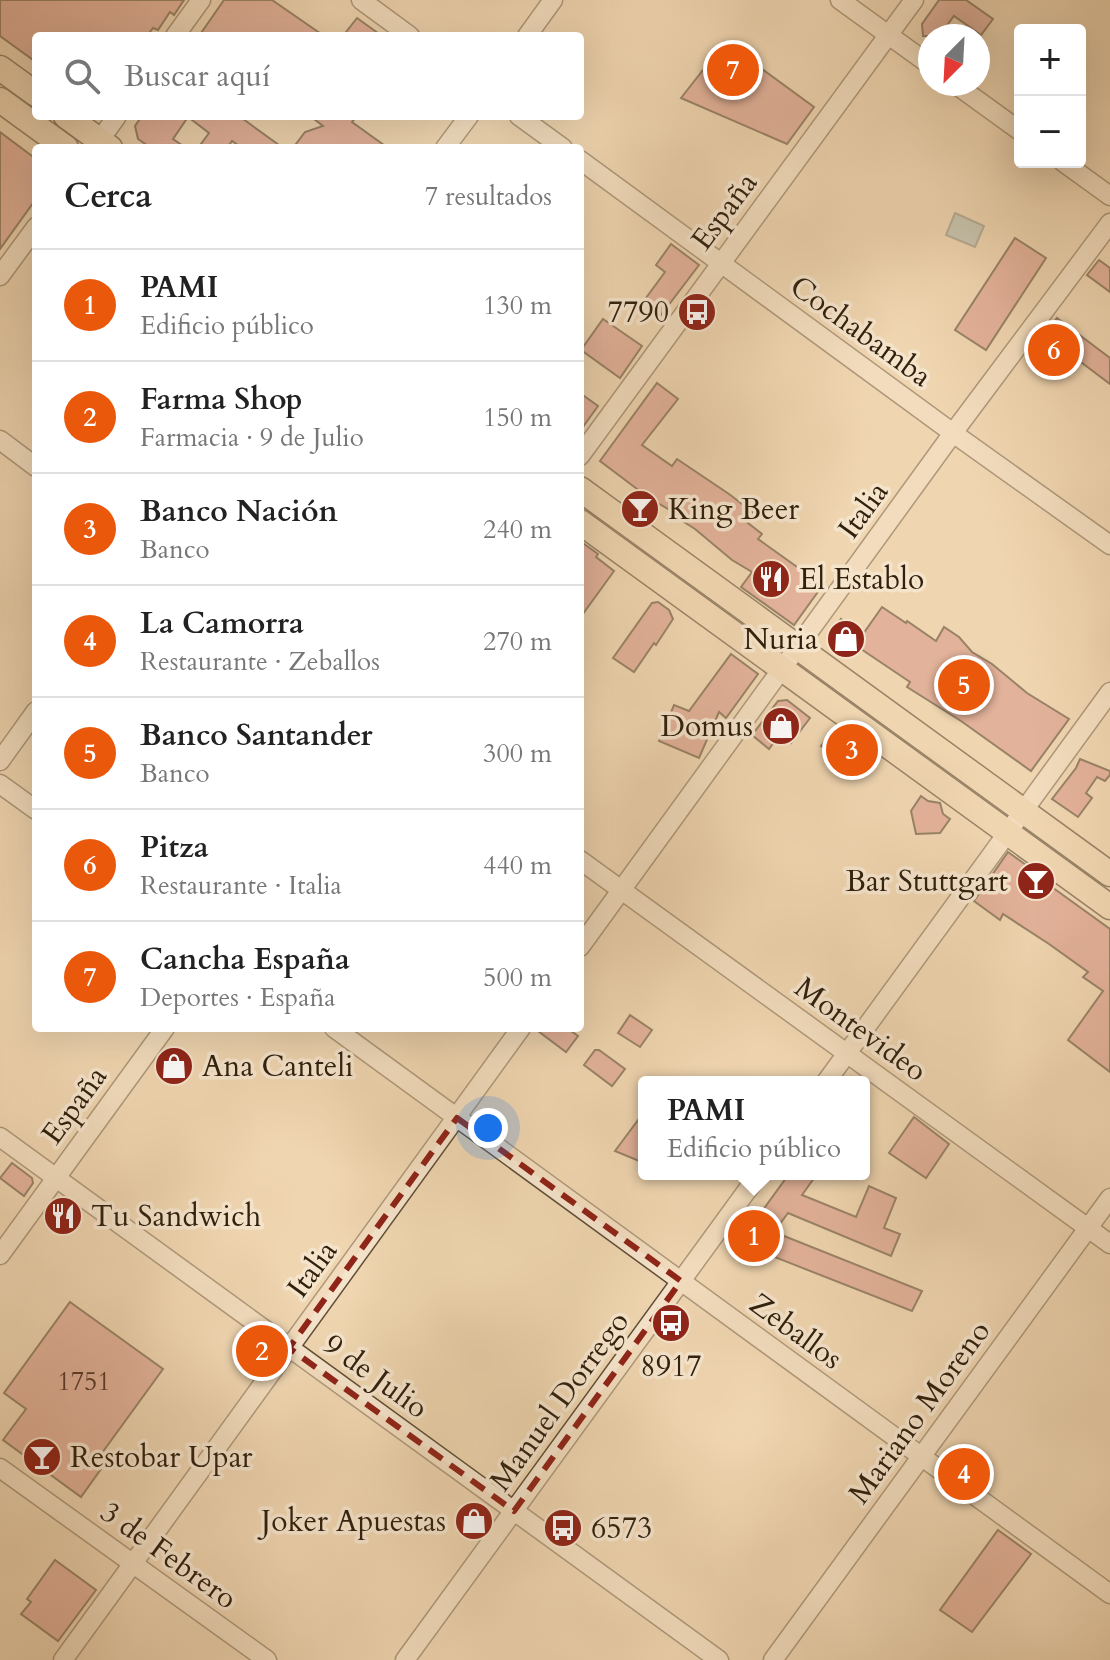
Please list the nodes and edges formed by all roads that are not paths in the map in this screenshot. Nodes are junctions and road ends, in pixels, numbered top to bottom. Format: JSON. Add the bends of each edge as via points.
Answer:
{"nodes":[{"id":1,"x":201,"y":0,"type":"edge"},
{"id":2,"x":361,"y":0,"type":"edge"},
{"id":3,"x":553,"y":0,"type":"edge"},
{"id":4,"x":840,"y":0,"type":"edge"},
{"id":5,"x":914,"y":0,"type":"edge"},
{"id":6,"x":178,"y":32,"type":"edge"},
{"id":7,"x":405,"y":32,"type":"edge"},
{"id":8,"x":530,"y":32,"type":"edge"},
{"id":9,"x":889,"y":36,"type":"junction"},
{"id":10,"x":918,"y":57,"type":"edge"},
{"id":11,"x":0,"y":68,"type":"edge"},
{"id":12,"x":32,"y":91,"type":"edge"},
{"id":13,"x":972,"y":96,"type":"edge"},
{"id":14,"x":0,"y":100,"type":"edge"},
{"id":15,"x":71,"y":120,"type":"edge"},
{"id":16,"x":115,"y":120,"type":"edge"},
{"id":17,"x":466,"y":120,"type":"edge"},
{"id":18,"x":524,"y":120,"type":"edge"},
{"id":19,"x":1014,"y":127,"type":"edge"},
{"id":20,"x":60,"y":144,"type":"edge"},
{"id":21,"x":100,"y":144,"type":"edge"},
{"id":22,"x":102,"y":144,"type":"edge"},
{"id":23,"x":448,"y":144,"type":"edge"},
{"id":24,"x":558,"y":144,"type":"edge"},
{"id":25,"x":584,"y":163,"type":"edge"},
{"id":26,"x":1071,"y":168,"type":"edge"},
{"id":27,"x":1110,"y":196,"type":"edge"},
{"id":28,"x":1110,"y":223,"type":"edge"},
{"id":29,"x":32,"y":232,"type":"edge"},
{"id":30,"x":720,"y":263,"type":"junction"},
{"id":31,"x":0,"y":276,"type":"edge"},
{"id":32,"x":953,"y":433,"type":"junction"},
{"id":33,"x":0,"y":440,"type":"edge"},
{"id":34,"x":584,"y":450,"type":"edge"},
{"id":35,"x":32,"y":464,"type":"edge"},
{"id":36,"x":584,"y":492,"type":"edge"},
{"id":37,"x":584,"y":525,"type":"edge"},
{"id":38,"x":1110,"y":545,"type":"edge"},
{"id":39,"x":798,"y":648,"type":"junction"},
{"id":40,"x":782,"y":669,"type":"junction"},
{"id":41,"x":1110,"y":692,"type":"edge"},
{"id":42,"x":32,"y":717,"type":"edge"},
{"id":43,"x":0,"y":761,"type":"edge"},
{"id":44,"x":0,"y":784,"type":"edge"},
{"id":45,"x":32,"y":807,"type":"edge"},
{"id":46,"x":1023,"y":811,"type":"junction"},
{"id":47,"x":1008,"y":833,"type":"junction"},
{"id":48,"x":584,"y":863,"type":"edge"},
{"id":49,"x":1110,"y":874,"type":"edge"},
{"id":50,"x":621,"y":890,"type":"junction"},
{"id":51,"x":1110,"y":907,"type":"edge"},
{"id":52,"x":584,"y":941,"type":"edge"},
{"id":53,"x":162,"y":1032,"type":"edge"},
{"id":54,"x":339,"y":1032,"type":"edge"},
{"id":55,"x":518,"y":1032,"type":"edge"},
{"id":56,"x":847,"y":1053,"type":"junction"},
{"id":57,"x":830,"y":1076,"type":"edge"},
{"id":58,"x":457,"y":1118,"type":"junction"},
{"id":59,"x":0,"y":1137,"type":"edge"},
{"id":60,"x":56,"y":1178,"type":"junction"},
{"id":61,"x":755,"y":1180,"type":"edge"},
{"id":62,"x":1110,"y":1198,"type":"edge"},
{"id":63,"x":1088,"y":1228,"type":"junction"},
{"id":64,"x":1110,"y":1244,"type":"edge"},
{"id":65,"x":0,"y":1255,"type":"edge"},
{"id":66,"x":681,"y":1281,"type":"junction"},
{"id":67,"x":289,"y":1348,"type":"junction"},
{"id":68,"x":921,"y":1457,"type":"junction"},
{"id":69,"x":0,"y":1468,"type":"edge"},
{"id":70,"x":514,"y":1511,"type":"junction"},
{"id":71,"x":133,"y":1563,"type":"junction"},
{"id":72,"x":1110,"y":1594,"type":"edge"},
{"id":73,"x":63,"y":1660,"type":"edge"},
{"id":74,"x":267,"y":1660,"type":"edge"},
{"id":75,"x":405,"y":1660,"type":"edge"},
{"id":76,"x":719,"y":1660,"type":"edge"},
{"id":77,"x":773,"y":1660,"type":"edge"}],
"edges":[{"from":1,"to":6,"type":"street"},
{"from":2,"to":7,"type":"street"},
{"from":3,"to":8,"type":"street"},
{"from":4,"to":9,"type":"street"},
{"from":5,"to":9,"type":"street","name":"España"},
{"from":9,"to":10,"type":"street"},
{"from":9,"to":30,"type":"street","name":"España"},
{"from":11,"to":12,"type":"main road"},
{"from":13,"to":19,"type":"street"},
{"from":14,"to":20,"type":"main road"},
{"from":15,"to":21,"type":"main road"},
{"from":16,"to":22,"type":"street"},
{"from":17,"to":23,"type":"street"},
{"from":18,"to":24,"type":"street"},
{"from":25,"to":30,"type":"street","name":"Cochabamba"},
{"from":26,"to":27,"type":"street"},
{"from":28,"to":32,"type":"street","name":"Italia"},
{"from":29,"to":31,"type":"street"},
{"from":30,"to":32,"type":"street","name":"Cochabamba"},
{"from":30,"to":34,"type":"street","name":"España"},
{"from":32,"to":38,"type":"street","name":"Cochabamba"},
{"from":32,"to":39,"type":"street","name":"Italia"},
{"from":33,"to":35,"type":"street"},
{"from":36,"to":39,"type":"main road"},
{"from":37,"to":40,"type":"main road"},
{"from":39,"to":40,"type":"street","name":"Italia"},
{"from":39,"to":46,"type":"main road"},
{"from":40,"to":47,"type":"main road"},
{"from":40,"to":50,"type":"street","name":"Italia"},
{"from":41,"to":46,"type":"street"},
{"from":42,"to":43,"type":"street"},
{"from":44,"to":45,"type":"street"},
{"from":46,"to":47,"type":"street"},
{"from":46,"to":49,"type":"main road"},
{"from":47,"to":51,"type":"main road"},
{"from":47,"to":56,"type":"street"},
{"from":48,"to":50,"type":"street","name":"Montevideo"},
{"from":50,"to":52,"type":"street","name":"Italia"},
{"from":50,"to":56,"type":"street","name":"Montevideo"},
{"from":53,"to":60,"type":"street","name":"España"},
{"from":54,"to":58,"type":"street","name":"Zeballos"},
{"from":55,"to":58,"type":"street","name":"Italia"},
{"from":56,"to":57,"type":"street"},
{"from":56,"to":63,"type":"street","name":"Montevideo"},
{"from":58,"to":66,"type":"street","name":"Zeballos"},
{"from":58,"to":67,"type":"street","name":"Italia"},
{"from":59,"to":60,"type":"street","name":"9 de Julio"},
{"from":60,"to":65,"type":"street","name":"España"},
{"from":60,"to":67,"type":"street","name":"9 de Julio"},
{"from":61,"to":66,"type":"street","name":"Manuel Dorrego"},
{"from":62,"to":63,"type":"street","name":"Mariano Moreno"},
{"from":63,"to":64,"type":"street","name":"Montevideo"},
{"from":63,"to":68,"type":"street","name":"Mariano Moreno"},
{"from":66,"to":68,"type":"street","name":"Zeballos"},
{"from":66,"to":70,"type":"street","name":"Manuel Dorrego"},
{"from":67,"to":70,"type":"street","name":"9 de Julio"},
{"from":67,"to":71,"type":"street","name":"Italia"},
{"from":68,"to":72,"type":"street","name":"Zeballos"},
{"from":68,"to":77,"type":"street","name":"Mariano Moreno"},
{"from":69,"to":71,"type":"street","name":"3 de Febrero"},
{"from":70,"to":75,"type":"street","name":"Manuel Dorrego"},
{"from":70,"to":76,"type":"street","name":"9 de Julio"},
{"from":71,"to":73,"type":"street","name":"Italia"},
{"from":71,"to":74,"type":"street","name":"3 de Febrero"}]}
